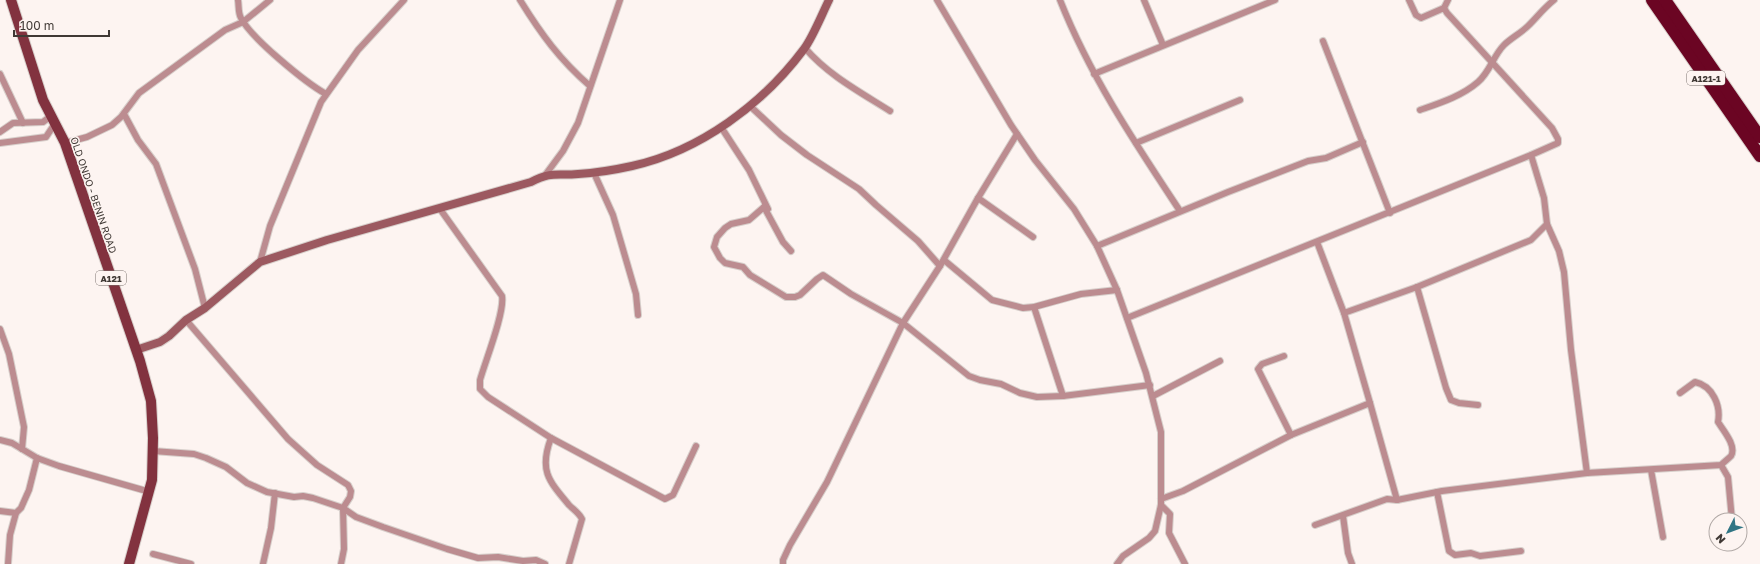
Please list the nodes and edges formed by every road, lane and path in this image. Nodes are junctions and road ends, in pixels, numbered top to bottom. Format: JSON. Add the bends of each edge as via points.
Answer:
{"nodes":[{"id":1,"x":13,"y":0,"type":"edge"},
{"id":2,"x":238,"y":0,"type":"edge"},
{"id":3,"x":270,"y":0,"type":"edge"},
{"id":4,"x":404,"y":0,"type":"edge"},
{"id":5,"x":520,"y":0,"type":"edge"},
{"id":6,"x":620,"y":0,"type":"edge"},
{"id":7,"x":829,"y":0,"type":"edge"},
{"id":8,"x":937,"y":0,"type":"edge"},
{"id":9,"x":1060,"y":0,"type":"edge"},
{"id":10,"x":1144,"y":0,"type":"edge"},
{"id":11,"x":1275,"y":0,"type":"edge"},
{"id":12,"x":1409,"y":0,"type":"edge"},
{"id":13,"x":1448,"y":0,"type":"edge"},
{"id":14,"x":1554,"y":0,"type":"edge"},
{"id":15,"x":1652,"y":0,"type":"edge"},
{"id":16,"x":1665,"y":0,"type":"edge"},
{"id":17,"x":1444,"y":8,"type":"junction"},
{"id":18,"x":243,"y":22,"type":"junction"},
{"id":19,"x":1323,"y":41,"type":"dead end"},
{"id":20,"x":1163,"y":45,"type":"junction"},
{"id":21,"x":805,"y":48,"type":"junction"},
{"id":22,"x":1492,"y":61,"type":"junction"},
{"id":23,"x":0,"y":74,"type":"edge"},
{"id":24,"x":1094,"y":74,"type":"junction"},
{"id":25,"x":590,"y":86,"type":"junction"},
{"id":26,"x":326,"y":94,"type":"junction"},
{"id":27,"x":1240,"y":100,"type":"dead end"},
{"id":28,"x":750,"y":106,"type":"junction"},
{"id":29,"x":1420,"y":110,"type":"dead end"},
{"id":30,"x":890,"y":111,"type":"dead end"},
{"id":31,"x":124,"y":114,"type":"junction"},
{"id":32,"x":52,"y":121,"type":"junction"},
{"id":33,"x":23,"y":123,"type":"junction"},
{"id":34,"x":721,"y":127,"type":"junction"},
{"id":35,"x":1758,"y":131,"type":"edge"},
{"id":36,"x":0,"y":132,"type":"edge"},
{"id":37,"x":1018,"y":134,"type":"junction"},
{"id":38,"x":1363,"y":142,"type":"junction"},
{"id":39,"x":0,"y":143,"type":"edge"},
{"id":40,"x":65,"y":143,"type":"junction"},
{"id":41,"x":1136,"y":143,"type":"junction"},
{"id":42,"x":1531,"y":155,"type":"junction"},
{"id":43,"x":1760,"y":156,"type":"edge"},
{"id":44,"x":594,"y":173,"type":"junction"},
{"id":45,"x":546,"y":174,"type":"junction"},
{"id":46,"x":978,"y":198,"type":"junction"},
{"id":47,"x":764,"y":207,"type":"junction"},
{"id":48,"x":440,"y":209,"type":"junction"},
{"id":49,"x":1180,"y":211,"type":"junction"},
{"id":50,"x":1390,"y":213,"type":"junction"},
{"id":51,"x":1547,"y":224,"type":"junction"},
{"id":52,"x":1033,"y":237,"type":"dead end"},
{"id":53,"x":1317,"y":242,"type":"junction"},
{"id":54,"x":1097,"y":246,"type":"junction"},
{"id":55,"x":791,"y":251,"type":"dead end"},
{"id":56,"x":944,"y":260,"type":"junction"},
{"id":57,"x":260,"y":262,"type":"junction"},
{"id":58,"x":940,"y":266,"type":"junction"},
{"id":59,"x":1417,"y":287,"type":"junction"},
{"id":60,"x":1117,"y":290,"type":"junction"},
{"id":61,"x":1034,"y":307,"type":"junction"},
{"id":62,"x":205,"y":308,"type":"junction"},
{"id":63,"x":1344,"y":313,"type":"junction"},
{"id":64,"x":638,"y":315,"type":"dead end"},
{"id":65,"x":1127,"y":318,"type":"junction"},
{"id":66,"x":186,"y":320,"type":"junction"},
{"id":67,"x":903,"y":323,"type":"junction"},
{"id":68,"x":0,"y":328,"type":"edge"},
{"id":69,"x":136,"y":350,"type":"junction"},
{"id":70,"x":1284,"y":356,"type":"dead end"},
{"id":71,"x":1220,"y":361,"type":"dead end"},
{"id":72,"x":1150,"y":385,"type":"junction"},
{"id":73,"x":1680,"y":393,"type":"dead end"},
{"id":74,"x":1063,"y":396,"type":"junction"},
{"id":75,"x":1153,"y":396,"type":"junction"},
{"id":76,"x":1370,"y":403,"type":"junction"},
{"id":77,"x":1478,"y":405,"type":"dead end"},
{"id":78,"x":1291,"y":435,"type":"junction"},
{"id":79,"x":551,"y":438,"type":"junction"},
{"id":80,"x":0,"y":440,"type":"edge"},
{"id":81,"x":696,"y":446,"type":"dead end"},
{"id":82,"x":22,"y":449,"type":"junction"},
{"id":83,"x":153,"y":451,"type":"junction"},
{"id":84,"x":37,"y":458,"type":"junction"},
{"id":85,"x":1721,"y":465,"type":"junction"},
{"id":86,"x":1651,"y":470,"type":"junction"},
{"id":87,"x":1588,"y":473,"type":"junction"},
{"id":88,"x":150,"y":492,"type":"junction"},
{"id":89,"x":1437,"y":492,"type":"junction"},
{"id":90,"x":275,"y":493,"type":"junction"},
{"id":91,"x":1397,"y":500,"type":"junction"},
{"id":92,"x":1161,"y":502,"type":"junction"},
{"id":93,"x":343,"y":508,"type":"junction"},
{"id":94,"x":0,"y":511,"type":"edge"},
{"id":95,"x":1731,"y":512,"type":"edge"},
{"id":96,"x":16,"y":513,"type":"junction"},
{"id":97,"x":1343,"y":516,"type":"junction"},
{"id":98,"x":1315,"y":526,"type":"dead end"},
{"id":99,"x":1663,"y":537,"type":"dead end"},
{"id":100,"x":1521,"y":551,"type":"dead end"},
{"id":101,"x":153,"y":554,"type":"dead end"},
{"id":102,"x":477,"y":561,"type":"edge"},
{"id":103,"x":8,"y":564,"type":"edge"},
{"id":104,"x":129,"y":564,"type":"edge"},
{"id":105,"x":190,"y":564,"type":"edge"},
{"id":106,"x":263,"y":564,"type":"edge"},
{"id":107,"x":341,"y":564,"type":"edge"},
{"id":108,"x":545,"y":564,"type":"edge"},
{"id":109,"x":569,"y":564,"type":"edge"},
{"id":110,"x":783,"y":564,"type":"edge"},
{"id":111,"x":1117,"y":564,"type":"edge"},
{"id":112,"x":1185,"y":564,"type":"edge"},
{"id":113,"x":1352,"y":564,"type":"edge"}],
"edges":[{"from":1,"to":32,"type":"main road","name":"OLD ONDO - BENIN ROAD","number":"A121","via":[[43,100]]},
{"from":2,"to":18,"type":"street","via":[[239,14]]},
{"from":3,"to":18,"type":"street"},
{"from":4,"to":26,"type":"street","via":[[358,50]]},
{"from":5,"to":25,"type":"street","via":[[555,52]]},
{"from":6,"to":25,"type":"street"},
{"from":7,"to":21,"type":"street"},
{"from":8,"to":37,"type":"street"},
{"from":9,"to":24,"type":"street"},
{"from":10,"to":20,"type":"street"},
{"from":11,"to":20,"type":"street"},
{"from":12,"to":17,"type":"street","via":[[1416,15],[1421,18]]},
{"from":13,"to":17,"type":"street"},
{"from":14,"to":22,"type":"street","via":[[1504,45]]},
{"from":15,"to":43,"type":"highway","number":"A121-1"},
{"from":16,"to":35,"type":"highway","number":"A121-1"},
{"from":17,"to":22,"type":"street"},
{"from":18,"to":26,"type":"street","via":[[260,41],[304,80]]},
{"from":18,"to":31,"type":"street","via":[[225,30],[139,93]]},
{"from":19,"to":38,"type":"street"},
{"from":20,"to":24,"type":"street"},
{"from":21,"to":28,"type":"street","via":[[776,82]]},
{"from":21,"to":30,"type":"street","via":[[814,59],[834,74]]},
{"from":22,"to":29,"type":"street","via":[[1489,70],[1468,90]]},
{"from":22,"to":42,"type":"street","via":[[1552,128],[1558,139],[1554,146]]},
{"from":23,"to":33,"type":"street"},
{"from":24,"to":41,"type":"street"},
{"from":25,"to":45,"type":"street","via":[[578,123],[563,151]]},
{"from":26,"to":57,"type":"street","via":[[270,226]]},
{"from":27,"to":41,"type":"street"},
{"from":28,"to":34,"type":"street"},
{"from":28,"to":58,"type":"street","via":[[807,155],[859,188],[918,241]]},
{"from":31,"to":40,"type":"street","via":[[101,131]]},
{"from":31,"to":62,"type":"street","via":[[138,140],[156,164],[195,269]]},
{"from":32,"to":33,"type":"street"},
{"from":32,"to":39,"type":"street","via":[[46,137]]},
{"from":32,"to":40,"type":"main road","name":"OLD ONDO - BENIN ROAD","number":"A121"},
{"from":33,"to":36,"type":"street","via":[[13,123]]},
{"from":34,"to":44,"type":"street","via":[[683,148],[652,161]]},
{"from":34,"to":47,"type":"street","via":[[749,170],[768,209]]},
{"from":37,"to":46,"type":"street"},
{"from":37,"to":54,"type":"street","via":[[1035,160],[1074,208]]},
{"from":38,"to":49,"type":"street"},
{"from":38,"to":50,"type":"street"},
{"from":40,"to":69,"type":"main road","name":"OLD ONDO - BENIN ROAD","number":"A121"},
{"from":41,"to":49,"type":"street"},
{"from":42,"to":50,"type":"street"},
{"from":42,"to":51,"type":"street","via":[[1544,198]]},
{"from":44,"to":45,"type":"street"},
{"from":44,"to":64,"type":"street","via":[[615,222],[636,294]]},
{"from":45,"to":48,"type":"street","via":[[531,182]]},
{"from":46,"to":52,"type":"street"},
{"from":46,"to":56,"type":"street"},
{"from":47,"to":55,"type":"street","via":[[783,242]]},
{"from":47,"to":67,"type":"street","via":[[749,220],[731,224],[717,237],[714,247],[725,263],[743,267],[754,277],[789,298],[804,293],[823,276]]},
{"from":48,"to":57,"type":"street","via":[[327,240]]},
{"from":48,"to":79,"type":"street","via":[[502,299],[480,389],[488,397]]},
{"from":49,"to":54,"type":"street"},
{"from":50,"to":53,"type":"street"},
{"from":51,"to":59,"type":"street","via":[[1531,240]]},
{"from":51,"to":87,"type":"street","via":[[1559,251],[1564,272],[1571,350]]},
{"from":53,"to":63,"type":"street"},
{"from":53,"to":65,"type":"street"},
{"from":54,"to":60,"type":"street"},
{"from":56,"to":58,"type":"street"},
{"from":56,"to":61,"type":"street","via":[[992,300],[1023,308]]},
{"from":57,"to":62,"type":"street"},
{"from":58,"to":67,"type":"street"},
{"from":59,"to":63,"type":"street"},
{"from":59,"to":77,"type":"street","via":[[1451,400]]},
{"from":60,"to":61,"type":"street","via":[[1081,294]]},
{"from":60,"to":65,"type":"street"},
{"from":61,"to":74,"type":"street"},
{"from":62,"to":66,"type":"street"},
{"from":63,"to":76,"type":"street"},
{"from":65,"to":72,"type":"street"},
{"from":66,"to":69,"type":"street","via":[[160,342]]},
{"from":66,"to":93,"type":"street","via":[[288,439],[317,464],[348,485],[350,497]]},
{"from":67,"to":74,"type":"street","via":[[969,376],[1001,384],[1028,396]]},
{"from":67,"to":110,"type":"street","via":[[827,482],[782,560]]},
{"from":68,"to":82,"type":"street","via":[[15,378],[19,411],[24,427]]},
{"from":69,"to":83,"type":"main road","name":"OLD ONDO - BENIN ROAD","number":"A121","via":[[151,401]]},
{"from":70,"to":78,"type":"street","via":[[1262,364],[1258,369]]},
{"from":71,"to":75,"type":"street"},
{"from":72,"to":74,"type":"street"},
{"from":72,"to":75,"type":"street"},
{"from":73,"to":85,"type":"street","via":[[1695,382],[1701,384],[1716,400],[1720,411],[1718,422],[1732,450],[1731,455]]},
{"from":75,"to":92,"type":"street","via":[[1161,432]]},
{"from":76,"to":78,"type":"street"},
{"from":76,"to":91,"type":"street"},
{"from":78,"to":92,"type":"street"},
{"from":79,"to":81,"type":"street","via":[[665,499],[673,495]]},
{"from":79,"to":109,"type":"street","via":[[544,460],[546,472],[560,494],[582,519]]},
{"from":80,"to":82,"type":"street"},
{"from":82,"to":84,"type":"street"},
{"from":83,"to":88,"type":"main road","name":"OLD ONDO - BENIN ROAD","number":"A121"},
{"from":83,"to":90,"type":"street","via":[[194,454],[206,458],[226,467],[246,483]]},
{"from":84,"to":88,"type":"street"},
{"from":84,"to":96,"type":"street","via":[[29,490],[22,508]]},
{"from":85,"to":86,"type":"street"},
{"from":85,"to":95,"type":"street","via":[[1728,477]]},
{"from":86,"to":87,"type":"street"},
{"from":86,"to":99,"type":"street"},
{"from":87,"to":89,"type":"street"},
{"from":88,"to":104,"type":"main road","name":"OLD ONDO - BENIN ROAD","number":"A121"},
{"from":89,"to":91,"type":"street"},
{"from":89,"to":100,"type":"street","via":[[1449,551],[1455,555],[1471,553],[1480,556]]},
{"from":90,"to":93,"type":"street","via":[[294,498],[313,498]]},
{"from":90,"to":106,"type":"street"},
{"from":91,"to":97,"type":"street","via":[[1386,499]]},
{"from":92,"to":111,"type":"street","via":[[1155,532],[1123,556]]},
{"from":92,"to":112,"type":"street","via":[[1170,514],[1169,533]]},
{"from":93,"to":102,"type":"street","via":[[356,517]]},
{"from":93,"to":107,"type":"street","via":[[344,549]]},
{"from":94,"to":96,"type":"street"},
{"from":96,"to":103,"type":"street","via":[[10,535]]},
{"from":97,"to":98,"type":"street"},
{"from":97,"to":113,"type":"street"},
{"from":101,"to":105,"type":"street"},
{"from":102,"to":108,"type":"street","via":[[498,557],[523,561],[536,560]]}]}
